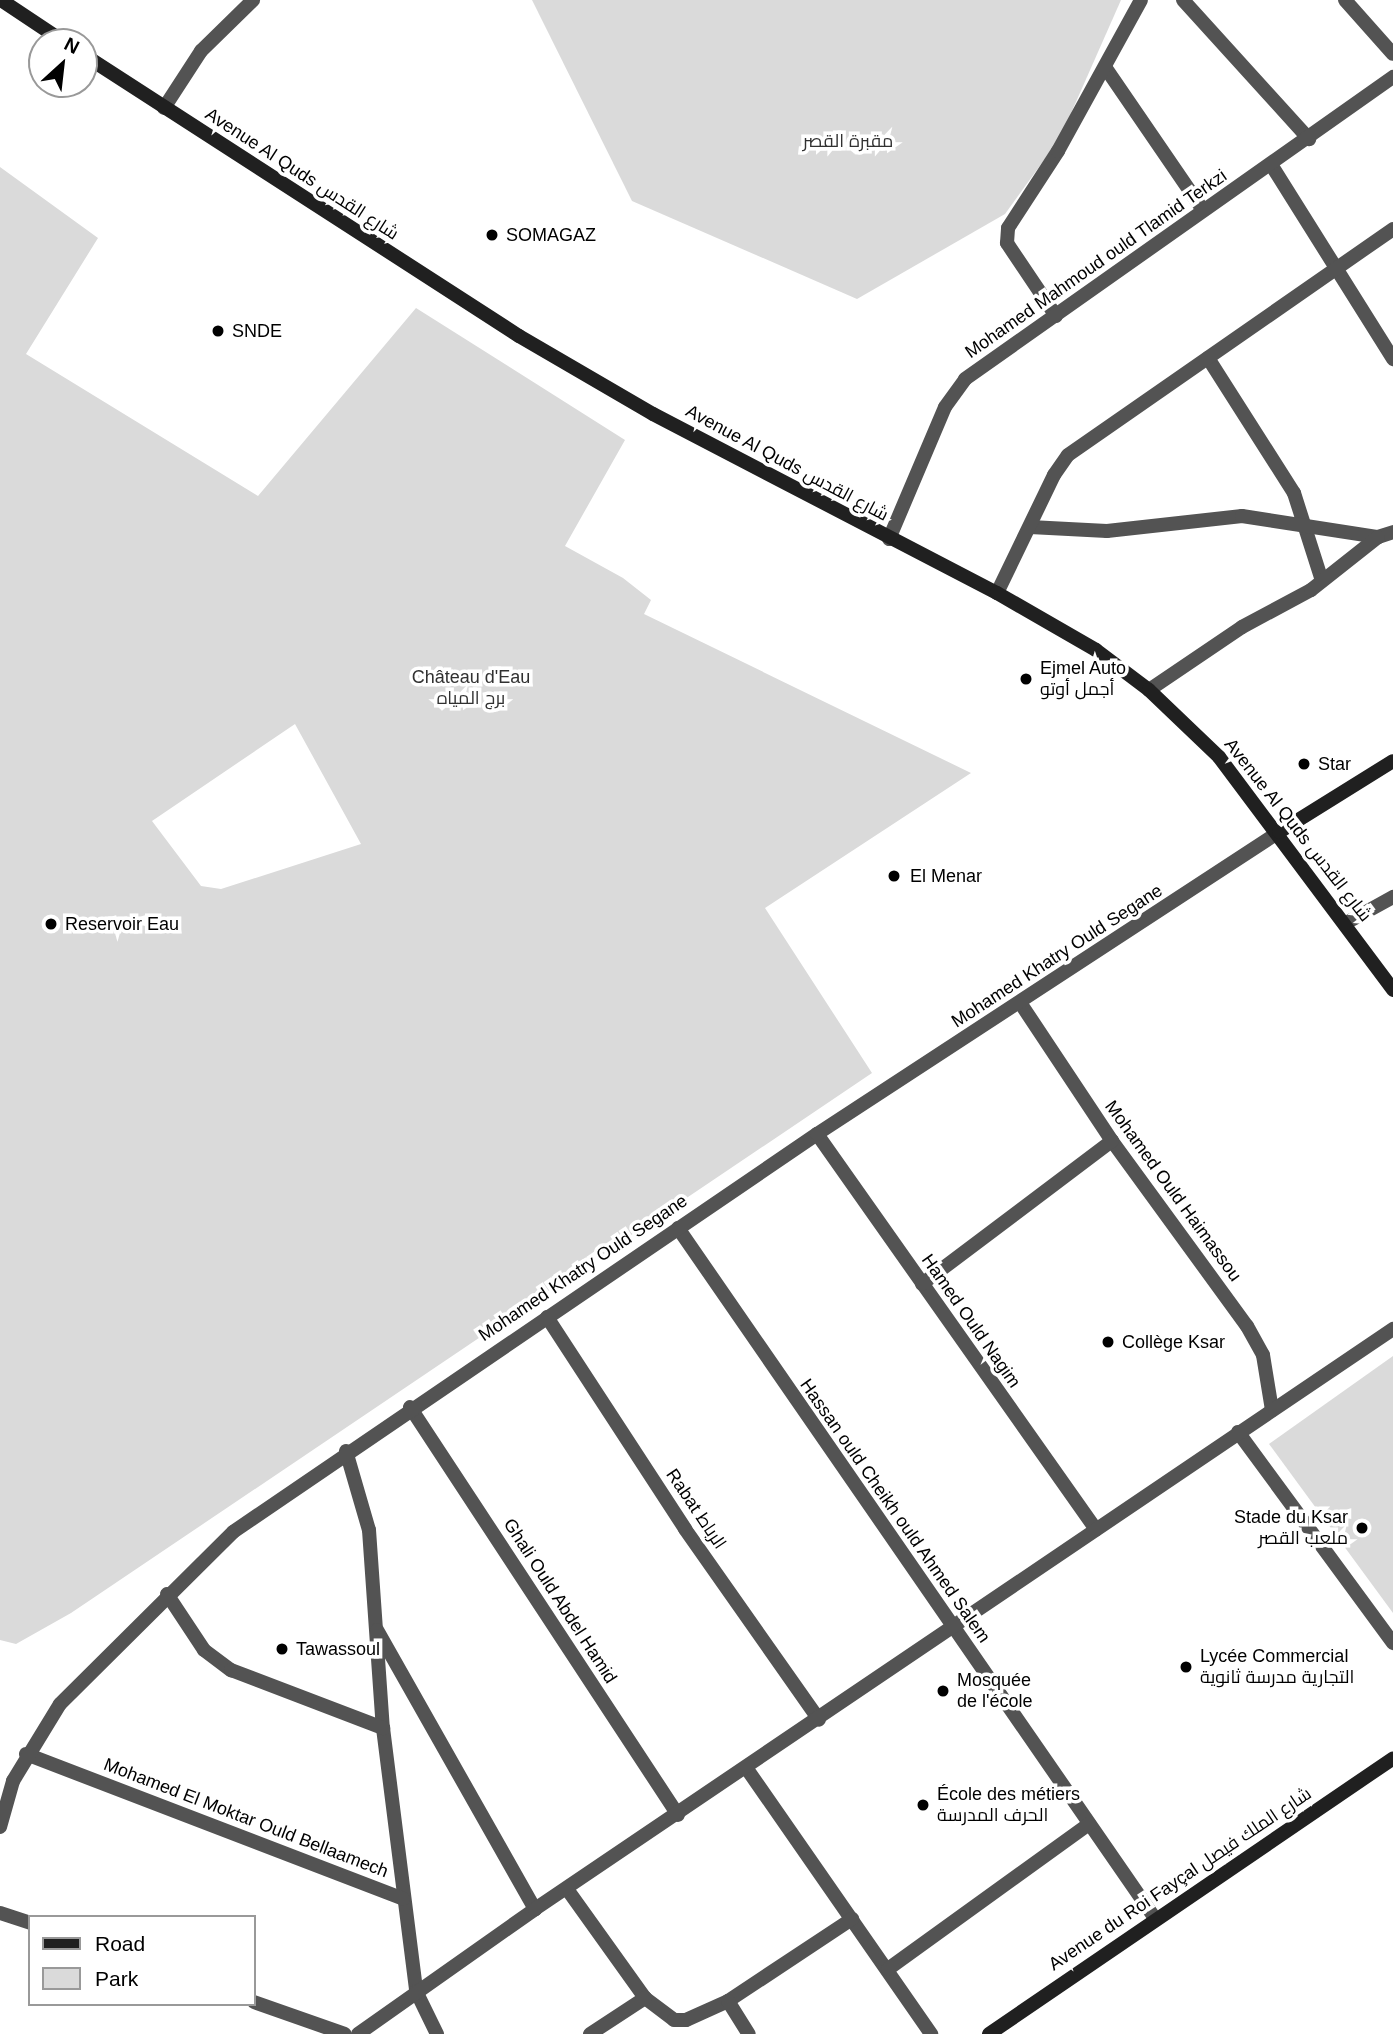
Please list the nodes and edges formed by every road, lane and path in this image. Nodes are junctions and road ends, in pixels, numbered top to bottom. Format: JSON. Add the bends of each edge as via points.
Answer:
{"nodes":[{"id":1,"x":1,"y":0,"type":"edge"},
{"id":2,"x":253,"y":0,"type":"edge"},
{"id":3,"x":1141,"y":0,"type":"edge"},
{"id":4,"x":1183,"y":0,"type":"edge"},
{"id":5,"x":1345,"y":0,"type":"edge"},
{"id":6,"x":43,"y":28,"type":"edge"},
{"id":7,"x":1393,"y":54,"type":"edge"},
{"id":8,"x":98,"y":64,"type":"edge"},
{"id":9,"x":1105,"y":66,"type":"junction"},
{"id":10,"x":1393,"y":77,"type":"edge"},
{"id":11,"x":164,"y":108,"type":"junction"},
{"id":12,"x":1309,"y":139,"type":"junction"},
{"id":13,"x":1272,"y":166,"type":"junction"},
{"id":14,"x":1203,"y":210,"type":"junction"},
{"id":15,"x":1393,"y":229,"type":"edge"},
{"id":16,"x":1336,"y":268,"type":"junction"},
{"id":17,"x":1056,"y":316,"type":"junction"},
{"id":18,"x":1208,"y":358,"type":"junction"},
{"id":19,"x":1393,"y":359,"type":"edge"},
{"id":20,"x":1030,"y":527,"type":"junction"},
{"id":21,"x":1308,"y":527,"type":"junction"},
{"id":22,"x":1386,"y":535,"type":"edge"},
{"id":23,"x":889,"y":539,"type":"junction"},
{"id":24,"x":1322,"y":581,"type":"junction"},
{"id":25,"x":997,"y":593,"type":"junction"},
{"id":26,"x":1150,"y":690,"type":"junction"},
{"id":27,"x":1393,"y":761,"type":"edge"},
{"id":28,"x":1279,"y":832,"type":"junction"},
{"id":29,"x":1393,"y":897,"type":"edge"},
{"id":30,"x":1346,"y":923,"type":"junction"},
{"id":31,"x":1393,"y":989,"type":"edge"},
{"id":32,"x":1021,"y":1004,"type":"junction"},
{"id":33,"x":817,"y":1134,"type":"junction"},
{"id":34,"x":1112,"y":1141,"type":"junction"},
{"id":35,"x":678,"y":1228,"type":"junction"},
{"id":36,"x":922,"y":1284,"type":"junction"},
{"id":37,"x":547,"y":1317,"type":"junction"},
{"id":38,"x":1393,"y":1329,"type":"edge"},
{"id":39,"x":410,"y":1407,"type":"junction"},
{"id":40,"x":1272,"y":1410,"type":"junction"},
{"id":41,"x":1238,"y":1432,"type":"junction"},
{"id":42,"x":346,"y":1451,"type":"junction"},
{"id":43,"x":1096,"y":1530,"type":"junction"},
{"id":44,"x":167,"y":1594,"type":"junction"},
{"id":45,"x":375,"y":1626,"type":"junction"},
{"id":46,"x":951,"y":1626,"type":"junction"},
{"id":47,"x":1393,"y":1643,"type":"edge"},
{"id":48,"x":819,"y":1720,"type":"junction"},
{"id":49,"x":383,"y":1728,"type":"junction"},
{"id":50,"x":26,"y":1754,"type":"junction"},
{"id":51,"x":1393,"y":1758,"type":"edge"},
{"id":52,"x":747,"y":1769,"type":"junction"},
{"id":53,"x":6,"y":1778,"type":"edge"},
{"id":54,"x":678,"y":1815,"type":"junction"},
{"id":55,"x":1089,"y":1824,"type":"junction"},
{"id":56,"x":0,"y":1827,"type":"edge"},
{"id":57,"x":567,"y":1888,"type":"junction"},
{"id":58,"x":403,"y":1899,"type":"junction"},
{"id":59,"x":535,"y":1909,"type":"junction"},
{"id":60,"x":0,"y":1913,"type":"edge"},
{"id":61,"x":1154,"y":1917,"type":"junction"},
{"id":62,"x":852,"y":1919,"type":"junction"},
{"id":63,"x":28,"y":1922,"type":"edge"},
{"id":64,"x":888,"y":1969,"type":"junction"},
{"id":65,"x":416,"y":1991,"type":"junction"},
{"id":66,"x":645,"y":1998,"type":"junction"},
{"id":67,"x":728,"y":2001,"type":"junction"},
{"id":68,"x":256,"y":2002,"type":"edge"},
{"id":69,"x":345,"y":2034,"type":"edge"},
{"id":70,"x":358,"y":2034,"type":"edge"},
{"id":71,"x":437,"y":2034,"type":"edge"},
{"id":72,"x":590,"y":2034,"type":"edge"},
{"id":73,"x":749,"y":2034,"type":"edge"},
{"id":74,"x":931,"y":2034,"type":"edge"},
{"id":75,"x":989,"y":2034,"type":"edge"}],
"edges":[{"from":1,"to":6,"type":"street"},
{"from":2,"to":11,"type":"street","via":[[201,51]]},
{"from":3,"to":9,"type":"street"},
{"from":4,"to":12,"type":"street"},
{"from":5,"to":7,"type":"street"},
{"from":8,"to":11,"type":"street","name":"Avenue Al Quds شارع القدس"},
{"from":9,"to":14,"type":"street"},
{"from":9,"to":17,"type":"street","via":[[1008,228],[1007,243]]},
{"from":10,"to":12,"type":"street","name":"Mohamed Mahmoud ould Tlamid Terkzi"},
{"from":11,"to":23,"type":"street","name":"Avenue Al Quds شارع القدس","via":[[519,336],[653,414]]},
{"from":12,"to":13,"type":"street","name":"Mohamed Mahmoud ould Tlamid Terkzi"},
{"from":13,"to":14,"type":"street","name":"Mohamed Mahmoud ould Tlamid Terkzi"},
{"from":13,"to":16,"type":"street"},
{"from":14,"to":17,"type":"street","name":"Mohamed Mahmoud ould Tlamid Terkzi"},
{"from":15,"to":16,"type":"street"},
{"from":16,"to":18,"type":"street"},
{"from":16,"to":19,"type":"street"},
{"from":17,"to":23,"type":"street","name":"Mohamed Mahmoud ould Tlamid Terkzi","via":[[955,391]]},
{"from":18,"to":20,"type":"street","via":[[1068,455]]},
{"from":18,"to":21,"type":"street","via":[[1294,493]]},
{"from":20,"to":21,"type":"street","via":[[1107,531],[1231,516]]},
{"from":20,"to":25,"type":"street"},
{"from":21,"to":22,"type":"street"},
{"from":21,"to":24,"type":"street"},
{"from":22,"to":24,"type":"street"},
{"from":23,"to":25,"type":"street","name":"Avenue Al Quds شارع القدس"},
{"from":24,"to":26,"type":"street","via":[[1242,627]]},
{"from":25,"to":26,"type":"street","name":"Avenue Al Quds شارع القدس","via":[[1096,650]]},
{"from":26,"to":28,"type":"street","name":"Avenue Al Quds شارع القدس","via":[[1219,757]]},
{"from":27,"to":28,"type":"street"},
{"from":28,"to":30,"type":"street","name":"Avenue Al Quds شارع القدس"},
{"from":28,"to":32,"type":"street","name":"Mohamed Khatry Ould Segane"},
{"from":29,"to":30,"type":"street"},
{"from":30,"to":31,"type":"street","name":"Avenue Al Quds شارع القدس"},
{"from":32,"to":33,"type":"street","name":"Mohamed Khatry Ould Segane"},
{"from":32,"to":34,"type":"street","name":"Mohamed Ould Haimassou"},
{"from":33,"to":35,"type":"street","name":"Mohamed Khatry Ould Segane"},
{"from":33,"to":36,"type":"street","name":"Hamed Ould Nagim"},
{"from":34,"to":36,"type":"street"},
{"from":34,"to":40,"type":"street","name":"Mohamed Ould Haimassou","via":[[1257,1344]]},
{"from":35,"to":37,"type":"street","name":"Mohamed Khatry Ould Segane"},
{"from":35,"to":46,"type":"street","name":"Hassan ould Cheikh ould Ahmed Salem"},
{"from":36,"to":43,"type":"street","name":"Hamed Ould Nagim"},
{"from":37,"to":39,"type":"street","name":"Mohamed Khatry Ould Segane"},
{"from":37,"to":48,"type":"street","name":"Rabat الرباط","via":[[685,1529]]},
{"from":38,"to":40,"type":"street"},
{"from":39,"to":42,"type":"street","name":"Mohamed Khatry Ould Segane"},
{"from":39,"to":54,"type":"street","name":"Ghali Ould Abdel Hamid"},
{"from":40,"to":41,"type":"street"},
{"from":41,"to":43,"type":"street"},
{"from":41,"to":47,"type":"street"},
{"from":42,"to":44,"type":"street","name":"Mohamed Khatry Ould Segane","via":[[233,1532]]},
{"from":42,"to":45,"type":"street","via":[[369,1530]]},
{"from":43,"to":46,"type":"street"},
{"from":44,"to":49,"type":"street","via":[[204,1650],[231,1670]]},
{"from":44,"to":50,"type":"street","name":"Mohamed Khatry Ould Segane","via":[[88,1672]]},
{"from":45,"to":49,"type":"street"},
{"from":45,"to":59,"type":"street"},
{"from":46,"to":48,"type":"street"},
{"from":46,"to":55,"type":"street","name":"Hassan ould Cheikh ould Ahmed Salem"},
{"from":48,"to":52,"type":"street"},
{"from":49,"to":58,"type":"street"},
{"from":50,"to":53,"type":"street","name":"Mohamed Khatry Ould Segane"},
{"from":50,"to":58,"type":"street","name":"Mohamed El Moktar Ould Bellaamech"},
{"from":51,"to":61,"type":"street","name":"Avenue du Roi Fayçal شارع الملك فيصل"},
{"from":52,"to":54,"type":"street"},
{"from":52,"to":62,"type":"street"},
{"from":53,"to":56,"type":"street","name":"Mohamed Khatry Ould Segane"},
{"from":54,"to":57,"type":"street"},
{"from":55,"to":61,"type":"street","name":"Hassan ould Cheikh ould Ahmed Salem"},
{"from":55,"to":64,"type":"street"},
{"from":57,"to":59,"type":"street"},
{"from":57,"to":66,"type":"street"},
{"from":58,"to":65,"type":"street","name":"Mohamed El Moktar Ould Bellaamech"},
{"from":59,"to":65,"type":"street"},
{"from":60,"to":63,"type":"street"},
{"from":61,"to":75,"type":"street","name":"Avenue du Roi Fayçal شارع الملك فيصل"},
{"from":62,"to":64,"type":"street"},
{"from":62,"to":67,"type":"street"},
{"from":64,"to":74,"type":"street"},
{"from":65,"to":70,"type":"street"},
{"from":65,"to":71,"type":"street","name":"Mohamed El Moktar Ould Bellaamech"},
{"from":66,"to":67,"type":"street","via":[[674,2020],[686,2020]]},
{"from":66,"to":72,"type":"street"},
{"from":67,"to":73,"type":"street"},
{"from":68,"to":69,"type":"street"}]}
